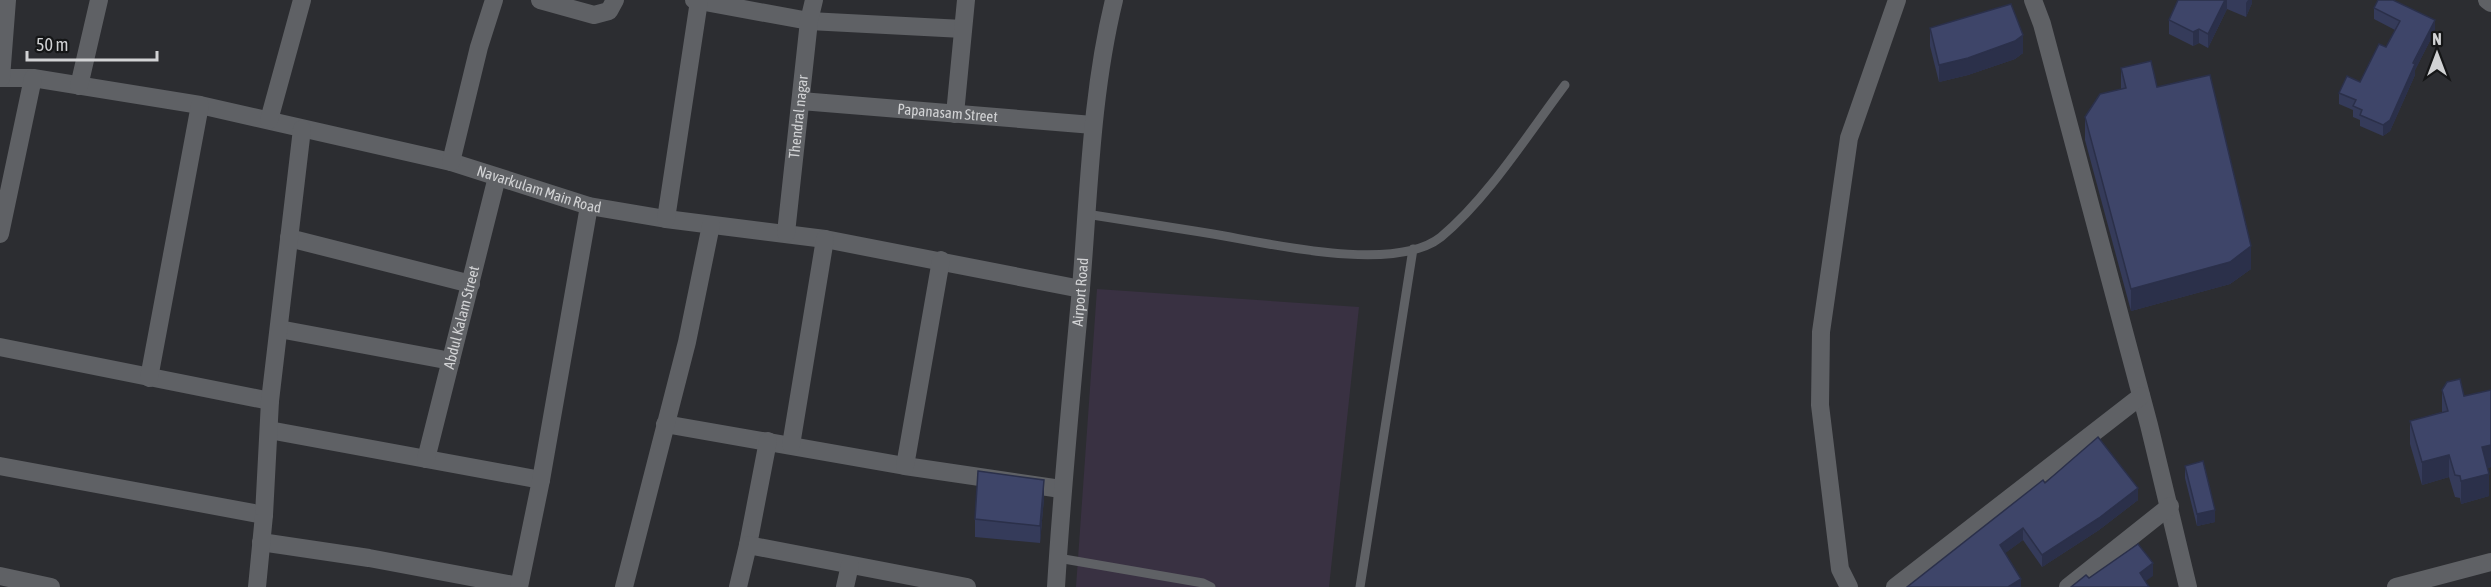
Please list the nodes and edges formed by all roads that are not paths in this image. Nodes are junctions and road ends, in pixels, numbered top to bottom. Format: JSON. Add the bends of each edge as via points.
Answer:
{"nodes":[{"id":1,"x":7,"y":0,"type":"edge"},
{"id":2,"x":99,"y":0,"type":"edge"},
{"id":3,"x":302,"y":0,"type":"edge"},
{"id":4,"x":494,"y":0,"type":"edge"},
{"id":5,"x":540,"y":0,"type":"edge"},
{"id":6,"x":615,"y":0,"type":"edge"},
{"id":7,"x":697,"y":0,"type":"edge"},
{"id":8,"x":814,"y":0,"type":"edge"},
{"id":9,"x":966,"y":0,"type":"edge"},
{"id":10,"x":1114,"y":0,"type":"edge"},
{"id":11,"x":1897,"y":0,"type":"edge"},
{"id":12,"x":2033,"y":0,"type":"edge"},
{"id":13,"x":2487,"y":0,"type":"edge"},
{"id":14,"x":2491,"y":3,"type":"edge"},
{"id":15,"x":809,"y":21,"type":"junction"},
{"id":16,"x":963,"y":29,"type":"junction"},
{"id":17,"x":1,"y":78,"type":"edge"},
{"id":18,"x":33,"y":78,"type":"junction"},
{"id":19,"x":1565,"y":85,"type":"dead end"},
{"id":20,"x":79,"y":86,"type":"junction"},
{"id":21,"x":801,"y":101,"type":"junction"},
{"id":22,"x":200,"y":105,"type":"junction"},
{"id":23,"x":955,"y":114,"type":"junction"},
{"id":24,"x":269,"y":120,"type":"junction"},
{"id":25,"x":1093,"y":125,"type":"junction"},
{"id":26,"x":302,"y":129,"type":"junction"},
{"id":27,"x":451,"y":162,"type":"junction"},
{"id":28,"x":7,"y":172,"type":"edge"},
{"id":29,"x":496,"y":177,"type":"junction"},
{"id":30,"x":589,"y":206,"type":"junction"},
{"id":31,"x":1086,"y":214,"type":"junction"},
{"id":32,"x":666,"y":219,"type":"junction"},
{"id":33,"x":711,"y":225,"type":"junction"},
{"id":34,"x":0,"y":234,"type":"edge"},
{"id":35,"x":786,"y":234,"type":"junction"},
{"id":36,"x":289,"y":238,"type":"junction"},
{"id":37,"x":825,"y":239,"type":"junction"},
{"id":38,"x":1413,"y":249,"type":"junction"},
{"id":39,"x":941,"y":260,"type":"junction"},
{"id":40,"x":471,"y":284,"type":"junction"},
{"id":41,"x":1081,"y":289,"type":"junction"},
{"id":42,"x":279,"y":329,"type":"junction"},
{"id":43,"x":0,"y":347,"type":"edge"},
{"id":44,"x":451,"y":362,"type":"junction"},
{"id":45,"x":149,"y":378,"type":"junction"},
{"id":46,"x":2141,"y":396,"type":"junction"},
{"id":47,"x":270,"y":401,"type":"junction"},
{"id":48,"x":665,"y":424,"type":"junction"},
{"id":49,"x":269,"y":430,"type":"junction"},
{"id":50,"x":768,"y":441,"type":"junction"},
{"id":51,"x":791,"y":445,"type":"junction"},
{"id":52,"x":426,"y":459,"type":"junction"},
{"id":53,"x":0,"y":466,"type":"edge"},
{"id":54,"x":905,"y":466,"type":"junction"},
{"id":55,"x":541,"y":480,"type":"junction"},
{"id":56,"x":1061,"y":489,"type":"junction"},
{"id":57,"x":2170,"y":506,"type":"junction"},
{"id":58,"x":264,"y":515,"type":"junction"},
{"id":59,"x":261,"y":542,"type":"junction"},
{"id":60,"x":748,"y":545,"type":"junction"},
{"id":61,"x":1058,"y":558,"type":"junction"},
{"id":62,"x":2491,"y":562,"type":"edge"},
{"id":63,"x":850,"y":565,"type":"junction"},
{"id":64,"x":0,"y":576,"type":"edge"},
{"id":65,"x":51,"y":587,"type":"edge"},
{"id":66,"x":257,"y":587,"type":"edge"},
{"id":67,"x":519,"y":587,"type":"edge"},
{"id":68,"x":624,"y":587,"type":"edge"},
{"id":69,"x":738,"y":587,"type":"edge"},
{"id":70,"x":845,"y":587,"type":"edge"},
{"id":71,"x":967,"y":587,"type":"edge"},
{"id":72,"x":1056,"y":587,"type":"edge"},
{"id":73,"x":1211,"y":587,"type":"edge"},
{"id":74,"x":1360,"y":587,"type":"edge"},
{"id":75,"x":1849,"y":587,"type":"edge"},
{"id":76,"x":1895,"y":587,"type":"edge"},
{"id":77,"x":2068,"y":587,"type":"edge"},
{"id":78,"x":2188,"y":587,"type":"edge"},
{"id":79,"x":2396,"y":587,"type":"edge"}],
"edges":[{"from":1,"to":17,"type":"street"},
{"from":2,"to":20,"type":"street"},
{"from":3,"to":24,"type":"street"},
{"from":4,"to":27,"type":"street"},
{"from":5,"to":6,"type":"street","via":[[594,15],[609,11]]},
{"from":7,"to":15,"type":"street"},
{"from":7,"to":32,"type":"street"},
{"from":8,"to":15,"type":"street","name":"Thendral nagar"},
{"from":9,"to":16,"type":"street"},
{"from":10,"to":25,"type":"street","name":"Airport Road"},
{"from":11,"to":75,"type":"street","via":[[1849,138],[1821,332],[1820,405],[1840,569]]},
{"from":12,"to":46,"type":"street"},
{"from":13,"to":14,"type":"street"},
{"from":15,"to":16,"type":"street"},
{"from":15,"to":21,"type":"street","name":"Thendral nagar"},
{"from":16,"to":23,"type":"street"},
{"from":17,"to":18,"type":"street","name":"Navarkulam Main Road"},
{"from":18,"to":20,"type":"street","name":"Navarkulam Main Road"},
{"from":18,"to":28,"type":"street"},
{"from":19,"to":38,"type":"lane","via":[[1482,195],[1439,238]]},
{"from":20,"to":22,"type":"street","name":"Navarkulam Main Road"},
{"from":21,"to":23,"type":"street","name":"Papanasam Street"},
{"from":21,"to":35,"type":"street","name":"Thendral nagar"},
{"from":22,"to":24,"type":"street","name":"Navarkulam Main Road"},
{"from":22,"to":45,"type":"street"},
{"from":23,"to":25,"type":"street","name":"Papanasam Street"},
{"from":24,"to":26,"type":"street","name":"Navarkulam Main Road"},
{"from":25,"to":31,"type":"street","name":"Airport Road"},
{"from":26,"to":27,"type":"street","name":"Navarkulam Main Road"},
{"from":26,"to":36,"type":"street"},
{"from":27,"to":29,"type":"street","name":"Navarkulam Main Road"},
{"from":28,"to":34,"type":"street"},
{"from":29,"to":30,"type":"street","name":"Navarkulam Main Road"},
{"from":29,"to":40,"type":"street","name":"Abdul Kalam Street"},
{"from":30,"to":32,"type":"street","name":"Navarkulam Main Road"},
{"from":30,"to":55,"type":"street"},
{"from":31,"to":38,"type":"lane","via":[[1328,254],[1372,255]]},
{"from":31,"to":41,"type":"street","name":"Airport Road"},
{"from":32,"to":33,"type":"street","name":"Navarkulam Main Road"},
{"from":33,"to":35,"type":"street","name":"Navarkulam Main Road"},
{"from":33,"to":48,"type":"street"},
{"from":35,"to":37,"type":"street","name":"Navarkulam Main Road"},
{"from":36,"to":40,"type":"street"},
{"from":36,"to":42,"type":"street"},
{"from":37,"to":39,"type":"street","name":"Navarkulam Main Road"},
{"from":37,"to":51,"type":"street"},
{"from":38,"to":74,"type":"lane"},
{"from":39,"to":41,"type":"street","name":"Navarkulam Main Road"},
{"from":39,"to":54,"type":"street"},
{"from":40,"to":44,"type":"street","name":"Abdul Kalam Street"},
{"from":41,"to":56,"type":"street","name":"Airport Road"},
{"from":42,"to":44,"type":"street"},
{"from":42,"to":47,"type":"street"},
{"from":43,"to":45,"type":"street"},
{"from":44,"to":52,"type":"street","name":"Abdul Kalam Street"},
{"from":45,"to":47,"type":"street"},
{"from":46,"to":57,"type":"street"},
{"from":46,"to":76,"type":"street"},
{"from":47,"to":49,"type":"street"},
{"from":48,"to":50,"type":"street"},
{"from":48,"to":68,"type":"street"},
{"from":49,"to":52,"type":"street"},
{"from":49,"to":58,"type":"street"},
{"from":50,"to":51,"type":"street"},
{"from":50,"to":60,"type":"street"},
{"from":51,"to":54,"type":"street"},
{"from":52,"to":55,"type":"street"},
{"from":53,"to":58,"type":"street"},
{"from":54,"to":56,"type":"street"},
{"from":55,"to":67,"type":"street"},
{"from":56,"to":61,"type":"street","name":"Airport Road"},
{"from":57,"to":77,"type":"street"},
{"from":57,"to":78,"type":"street"},
{"from":58,"to":59,"type":"street"},
{"from":59,"to":66,"type":"street"},
{"from":59,"to":67,"type":"street"},
{"from":60,"to":63,"type":"street"},
{"from":60,"to":69,"type":"street"},
{"from":61,"to":72,"type":"street","name":"Airport Road"},
{"from":61,"to":73,"type":"lane"},
{"from":62,"to":79,"type":"street"},
{"from":63,"to":70,"type":"street"},
{"from":63,"to":71,"type":"street"},
{"from":64,"to":65,"type":"street"}]}
